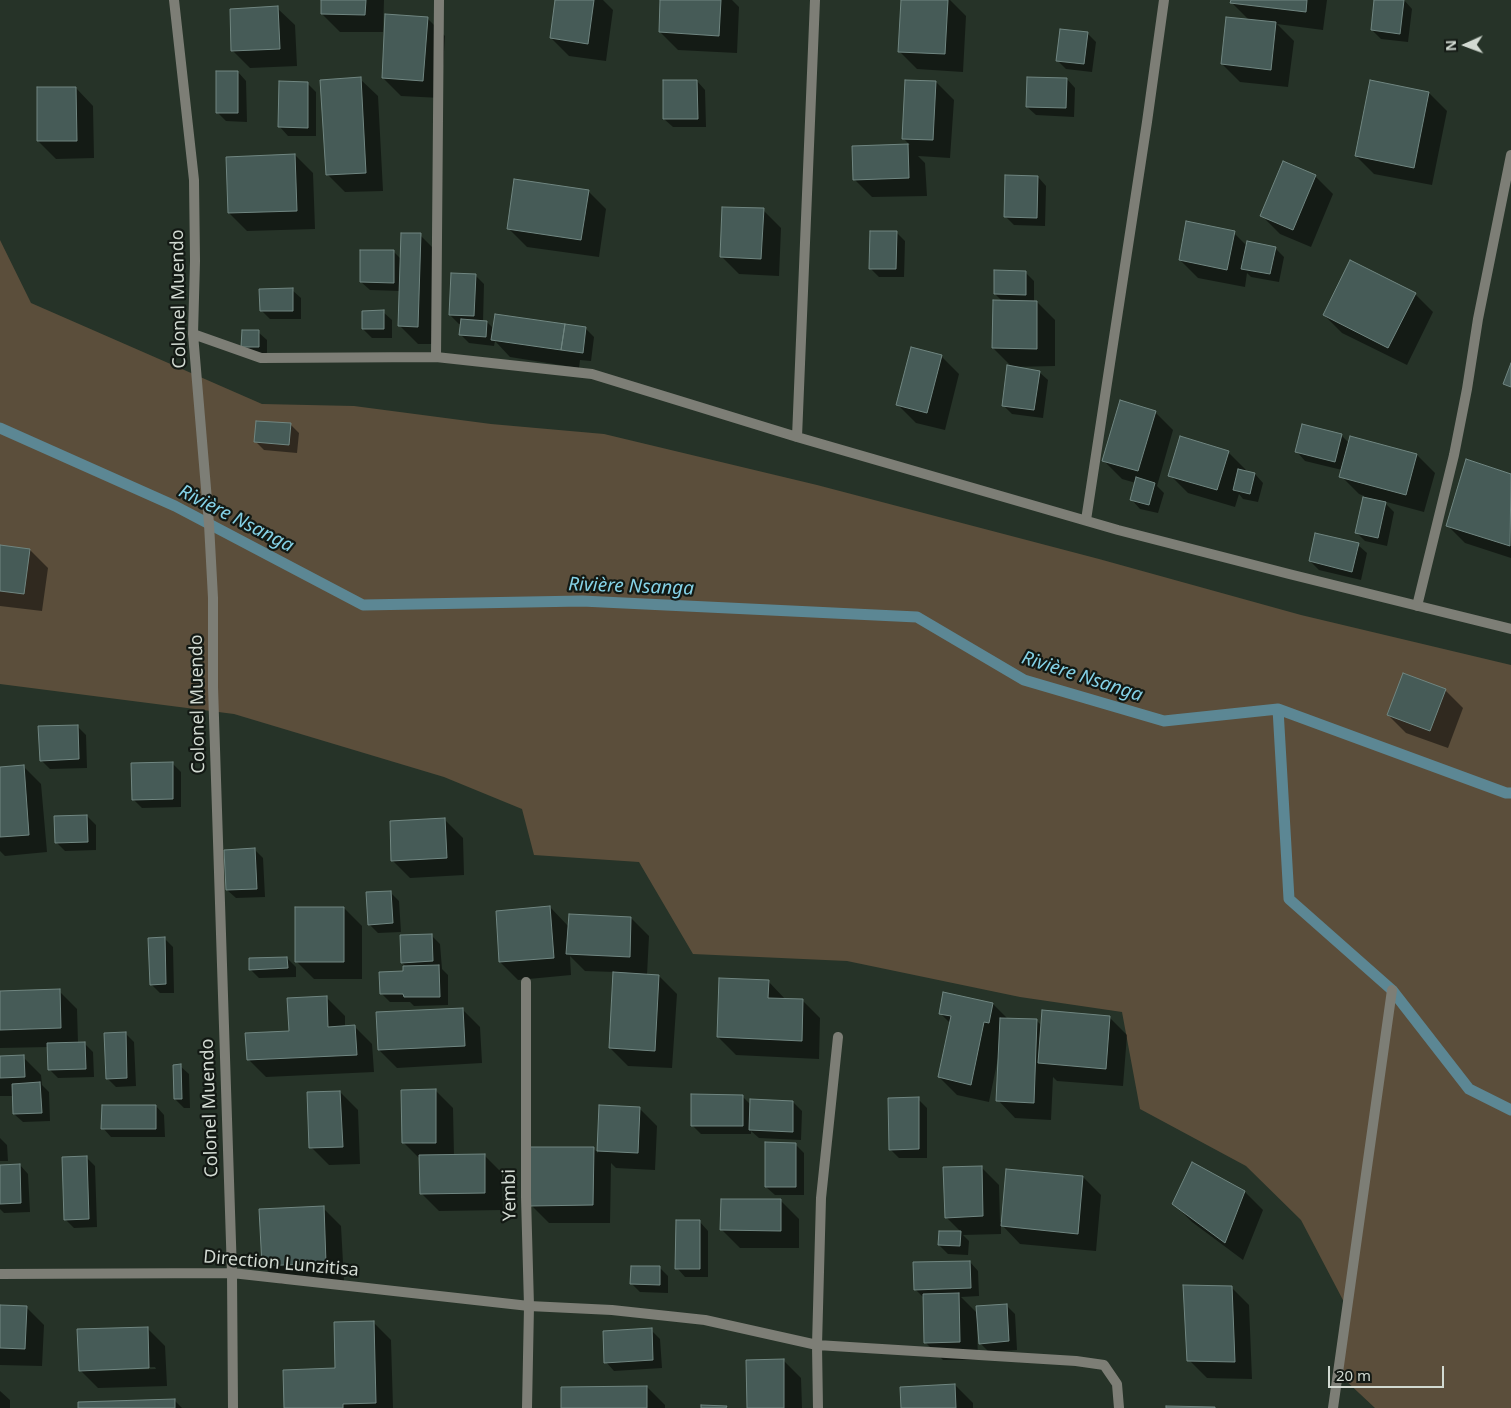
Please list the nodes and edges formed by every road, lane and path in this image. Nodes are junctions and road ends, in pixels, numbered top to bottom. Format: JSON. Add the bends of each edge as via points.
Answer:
{"nodes":[{"id":1,"x":174,"y":0,"type":"edge"},
{"id":2,"x":439,"y":0,"type":"edge"},
{"id":3,"x":815,"y":0,"type":"edge"},
{"id":4,"x":1164,"y":0,"type":"edge"},
{"id":5,"x":1511,"y":155,"type":"edge"},
{"id":6,"x":193,"y":334,"type":"junction"},
{"id":7,"x":436,"y":357,"type":"junction"},
{"id":8,"x":797,"y":437,"type":"junction"},
{"id":9,"x":1086,"y":520,"type":"junction"},
{"id":10,"x":1417,"y":606,"type":"junction"},
{"id":11,"x":1511,"y":629,"type":"edge"},
{"id":12,"x":526,"y":982,"type":"dead end"},
{"id":13,"x":1392,"y":990,"type":"dead end"},
{"id":14,"x":838,"y":1037,"type":"dead end"},
{"id":15,"x":232,"y":1273,"type":"junction"},
{"id":16,"x":0,"y":1274,"type":"edge"},
{"id":17,"x":529,"y":1306,"type":"junction"},
{"id":18,"x":817,"y":1345,"type":"junction"},
{"id":19,"x":233,"y":1408,"type":"edge"},
{"id":20,"x":527,"y":1408,"type":"edge"},
{"id":21,"x":818,"y":1408,"type":"edge"},
{"id":22,"x":1119,"y":1408,"type":"edge"},
{"id":23,"x":1333,"y":1408,"type":"edge"}],
"edges":[{"from":1,"to":6,"type":"street","name":"Colonel Muendo","via":[[194,180]]},
{"from":2,"to":7,"type":"street"},
{"from":3,"to":8,"type":"street"},
{"from":4,"to":9,"type":"street"},
{"from":5,"to":10,"type":"street","via":[[1454,454]]},
{"from":6,"to":7,"type":"street","via":[[261,358]]},
{"from":6,"to":15,"type":"street","name":"Colonel Muendo","via":[[213,598]]},
{"from":7,"to":8,"type":"street","via":[[592,374]]},
{"from":8,"to":9,"type":"street"},
{"from":9,"to":10,"type":"street"},
{"from":10,"to":11,"type":"street"},
{"from":12,"to":17,"type":"street","name":"Yembi"},
{"from":13,"to":23,"type":"street"},
{"from":14,"to":18,"type":"street","via":[[821,1198]]},
{"from":15,"to":16,"type":"street","name":"Direction Lunzitisa"},
{"from":15,"to":17,"type":"street","name":"Direction Lunzitisa"},
{"from":15,"to":19,"type":"street","name":"Colonel Muendo"},
{"from":17,"to":18,"type":"street","name":"Direction Lunzitisa","via":[[612,1310],[705,1320]]},
{"from":17,"to":20,"type":"street","name":"Yembi"},
{"from":18,"to":21,"type":"street"},
{"from":18,"to":22,"type":"street","name":"Direction Lunzitisa","via":[[1104,1364],[1117,1384]]}]}
